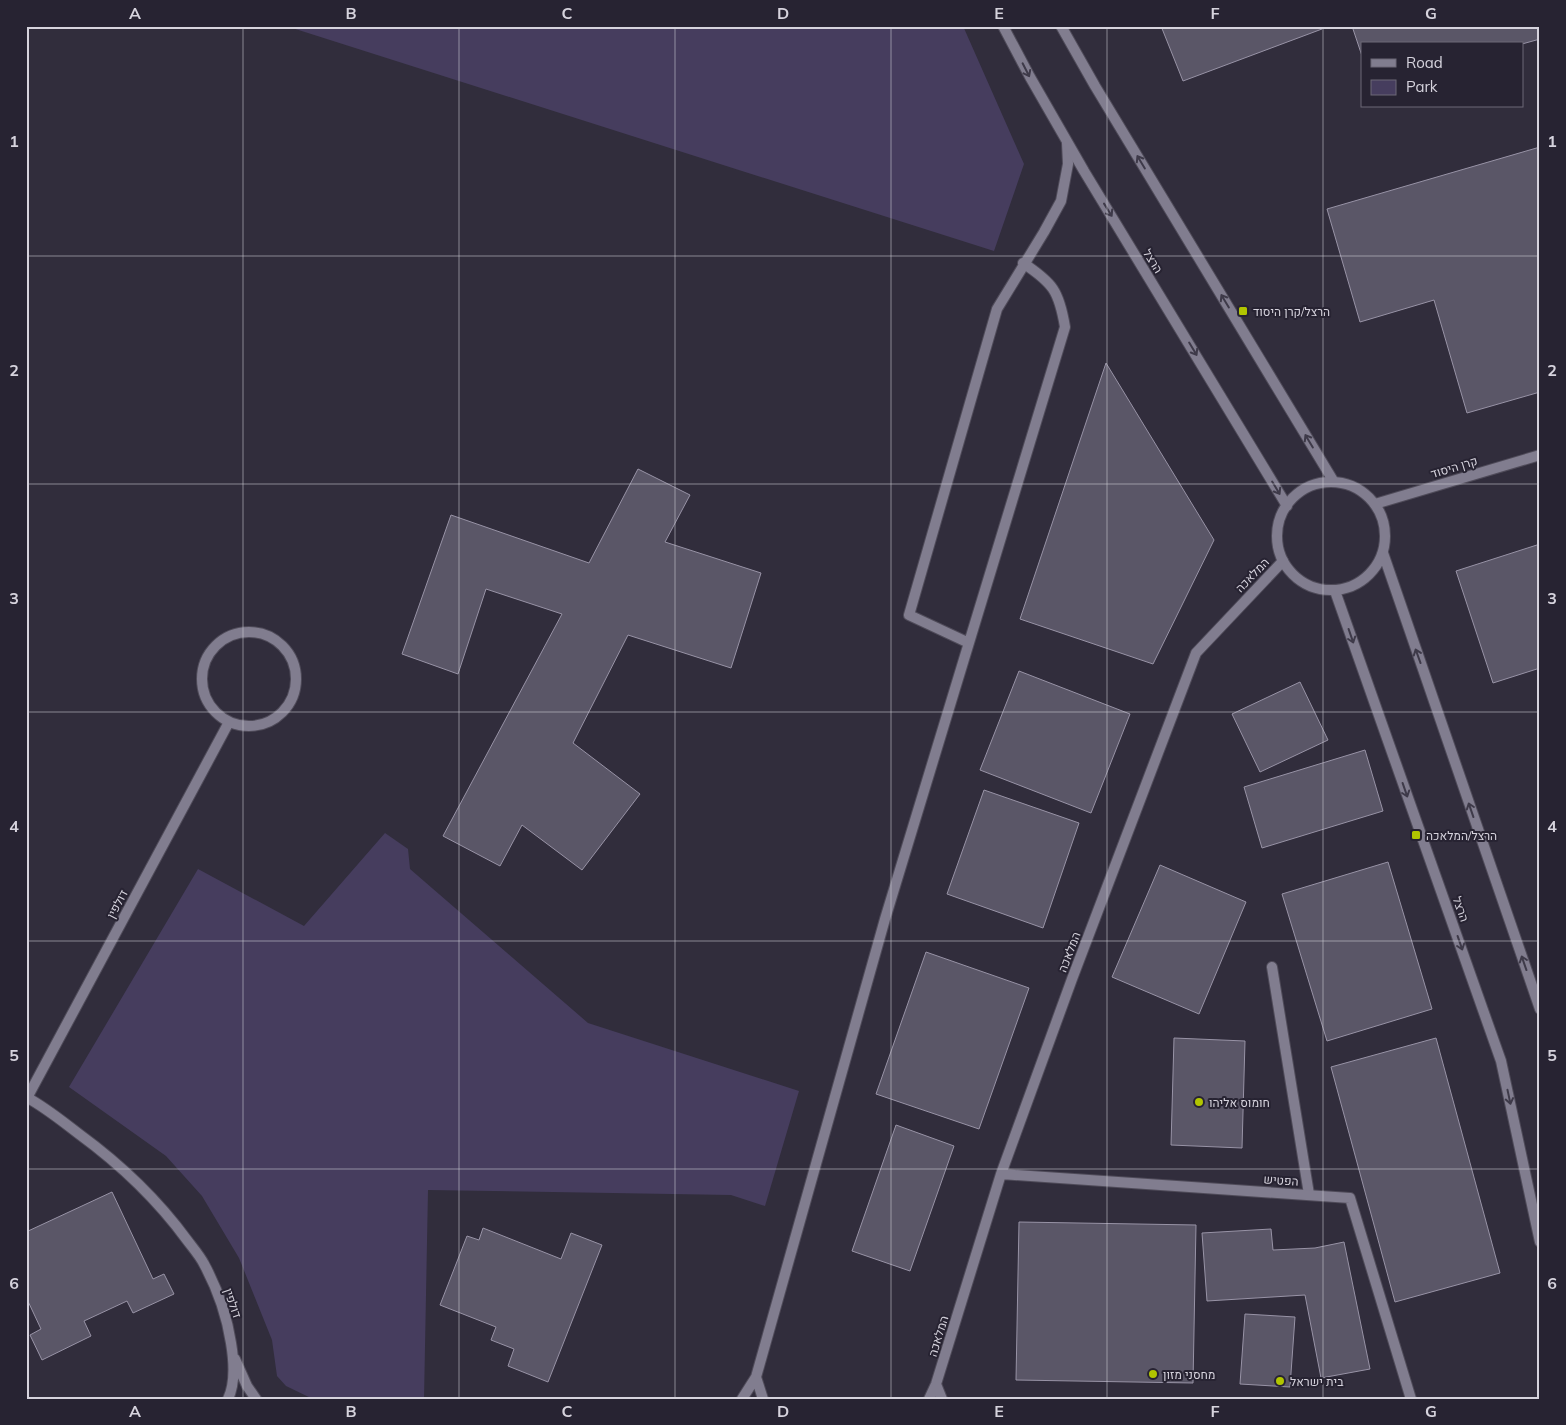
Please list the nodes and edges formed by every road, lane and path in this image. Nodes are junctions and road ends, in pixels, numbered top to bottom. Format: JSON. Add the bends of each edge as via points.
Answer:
{"nodes":[{"id":1,"x":1004,"y":26,"type":"edge"},
{"id":2,"x":1061,"y":26,"type":"edge"},
{"id":3,"x":1067,"y":143,"type":"junction"},
{"id":4,"x":1023,"y":263,"type":"junction"},
{"id":5,"x":1540,"y":455,"type":"edge"},
{"id":6,"x":1334,"y":482,"type":"junction"},
{"id":7,"x":1375,"y":504,"type":"junction"},
{"id":8,"x":1286,"y":506,"type":"junction"},
{"id":9,"x":1383,"y":553,"type":"junction"},
{"id":10,"x":1283,"y":561,"type":"junction"},
{"id":11,"x":1335,"y":590,"type":"junction"},
{"id":12,"x":969,"y":643,"type":"junction"},
{"id":13,"x":229,"y":722,"type":"junction"},
{"id":14,"x":1272,"y":967,"type":"dead end"},
{"id":15,"x":1540,"y":1009,"type":"edge"},
{"id":16,"x":27,"y":1098,"type":"edge"},
{"id":17,"x":1002,"y":1174,"type":"junction"},
{"id":18,"x":1308,"y":1194,"type":"junction"},
{"id":19,"x":1540,"y":1242,"type":"edge"},
{"id":20,"x":233,"y":1356,"type":"junction"},
{"id":21,"x":756,"y":1377,"type":"junction"},
{"id":22,"x":936,"y":1384,"type":"junction"},
{"id":23,"x":228,"y":1399,"type":"edge"},
{"id":24,"x":256,"y":1399,"type":"edge"},
{"id":25,"x":742,"y":1399,"type":"edge"},
{"id":26,"x":763,"y":1399,"type":"edge"},
{"id":27,"x":929,"y":1399,"type":"edge"},
{"id":28,"x":942,"y":1399,"type":"edge"},
{"id":29,"x":1411,"y":1399,"type":"edge"}],
"edges":[{"from":1,"to":3,"type":"street","name":"הרצל","one_way":true},
{"from":6,"to":2,"type":"street","one_way":true},
{"from":3,"to":4,"type":"street","via":[[1068,164],[1061,200]]},
{"from":3,"to":8,"type":"street","name":"הרצל","one_way":true},
{"from":4,"to":12,"type":"street","via":[[1042,275],[1055,290],[1065,327]]},
{"from":4,"to":12,"type":"street","via":[[997,309],[909,615]]},
{"from":5,"to":7,"type":"street","name":"קרן היסוד"},
{"from":6,"to":7,"type":"street","via":[[1350,485]]},
{"from":6,"to":8,"type":"street","via":[[1307,488]]},
{"from":7,"to":9,"type":"street","via":[[1386,536]]},
{"from":8,"to":10,"type":"street","via":[[1277,533]]},
{"from":9,"to":11,"type":"street","via":[[1376,568],[1364,579],[1351,587]]},
{"from":15,"to":9,"type":"street","one_way":true},
{"from":10,"to":11,"type":"street","via":[[1305,584]]},
{"from":10,"to":17,"type":"street","name":"המלאכה","via":[[1196,653]]},
{"from":11,"to":19,"type":"street","name":"הרצל","one_way":true,"via":[[1501,1060]]},
{"from":12,"to":21,"type":"street","via":[[885,919]]},
{"from":13,"to":13,"type":"street","via":[[261,725],[280,715],[291,702],[296,686],[295,670],[289,654],[273,639],[257,633],[241,633],[226,638],[207,657],[202,672],[202,688],[208,704]]},
{"from":13,"to":16,"type":"street","name":"דולפין"},
{"from":14,"to":18,"type":"street"},
{"from":16,"to":20,"type":"street","name":"דולפין","via":[[109,1156],[175,1224],[204,1264],[230,1333]]},
{"from":17,"to":18,"type":"street","name":"הפטיש"},
{"from":17,"to":22,"type":"street","name":"המלאכה"},
{"from":18,"to":29,"type":"street","name":"הפטיש","via":[[1350,1198]]},
{"from":20,"to":23,"type":"street","via":[[234,1374]]},
{"from":20,"to":24,"type":"street"},
{"from":21,"to":25,"type":"street"},
{"from":21,"to":26,"type":"street"},
{"from":22,"to":27,"type":"street","name":"המלאכה"},
{"from":22,"to":28,"type":"street"}]}
